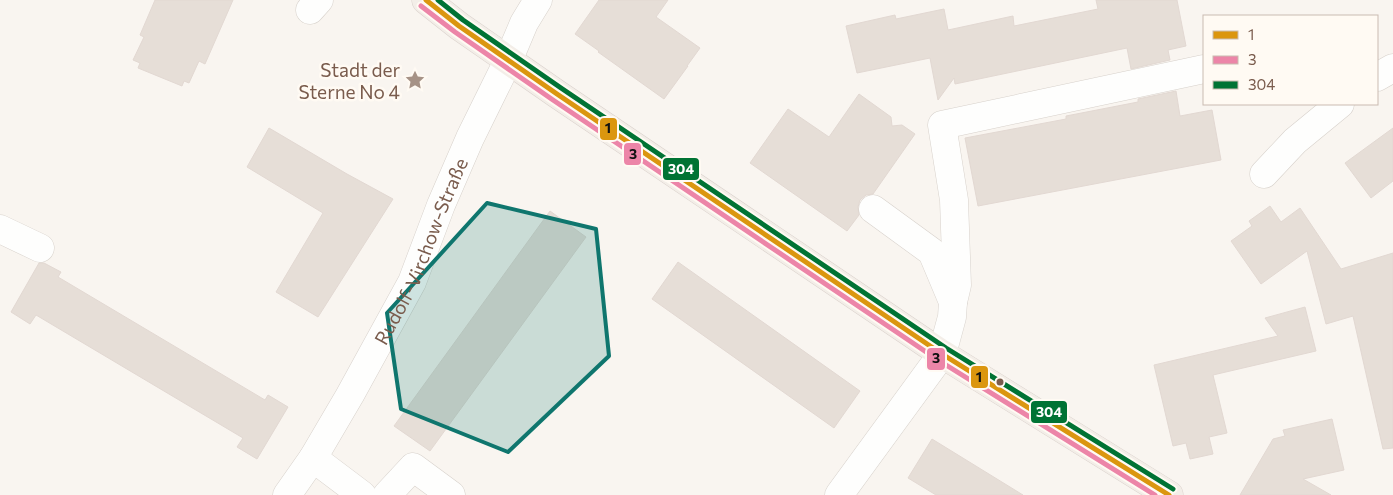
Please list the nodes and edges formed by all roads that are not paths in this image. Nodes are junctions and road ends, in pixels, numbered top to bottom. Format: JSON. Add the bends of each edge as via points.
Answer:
{"nodes":[{"id":1,"x":426,"y":0,"type":"edge"},
{"id":2,"x":538,"y":0,"type":"edge"},
{"id":3,"x":508,"y":61,"type":"junction"},
{"id":4,"x":1393,"y":68,"type":"edge"},
{"id":5,"x":1203,"y":69,"type":"edge"},
{"id":6,"x":1378,"y":77,"type":"edge"},
{"id":7,"x":1339,"y":105,"type":"edge"},
{"id":8,"x":1264,"y":174,"type":"dead end"},
{"id":9,"x":873,"y":209,"type":"dead end"},
{"id":10,"x":0,"y":229,"type":"edge"},
{"id":11,"x":40,"y":248,"type":"dead end"},
{"id":12,"x":953,"y":302,"type":"junction"},
{"id":13,"x":942,"y":354,"type":"junction"},
{"id":14,"x":313,"y":458,"type":"junction"},
{"id":15,"x":287,"y":495,"type":"edge"},
{"id":16,"x":362,"y":495,"type":"edge"},
{"id":17,"x":388,"y":495,"type":"edge"},
{"id":18,"x":451,"y":495,"type":"edge"},
{"id":19,"x":839,"y":495,"type":"edge"},
{"id":20,"x":1169,"y":495,"type":"edge"}],
"edges":[{"from":1,"to":3,"type":"main road"},
{"from":2,"to":3,"type":"street","name":"Rudolf-Virchow-Straße"},
{"from":3,"to":13,"type":"main road"},
{"from":3,"to":14,"type":"street","name":"Rudolf-Virchow-Straße","via":[[470,138],[412,282]]},
{"from":4,"to":6,"type":"street"},
{"from":5,"to":12,"type":"street","via":[[942,126],[954,200],[957,286]]},
{"from":7,"to":8,"type":"street","via":[[1295,141]]},
{"from":9,"to":12,"type":"street","via":[[932,252]]},
{"from":10,"to":11,"type":"street"},
{"from":12,"to":13,"type":"street"},
{"from":13,"to":19,"type":"street"},
{"from":13,"to":20,"type":"main road"},
{"from":14,"to":15,"type":"street","name":"Rudolf-Virchow-Straße"},
{"from":14,"to":16,"type":"street"},
{"from":17,"to":18,"type":"street","via":[[413,467]]}]}
